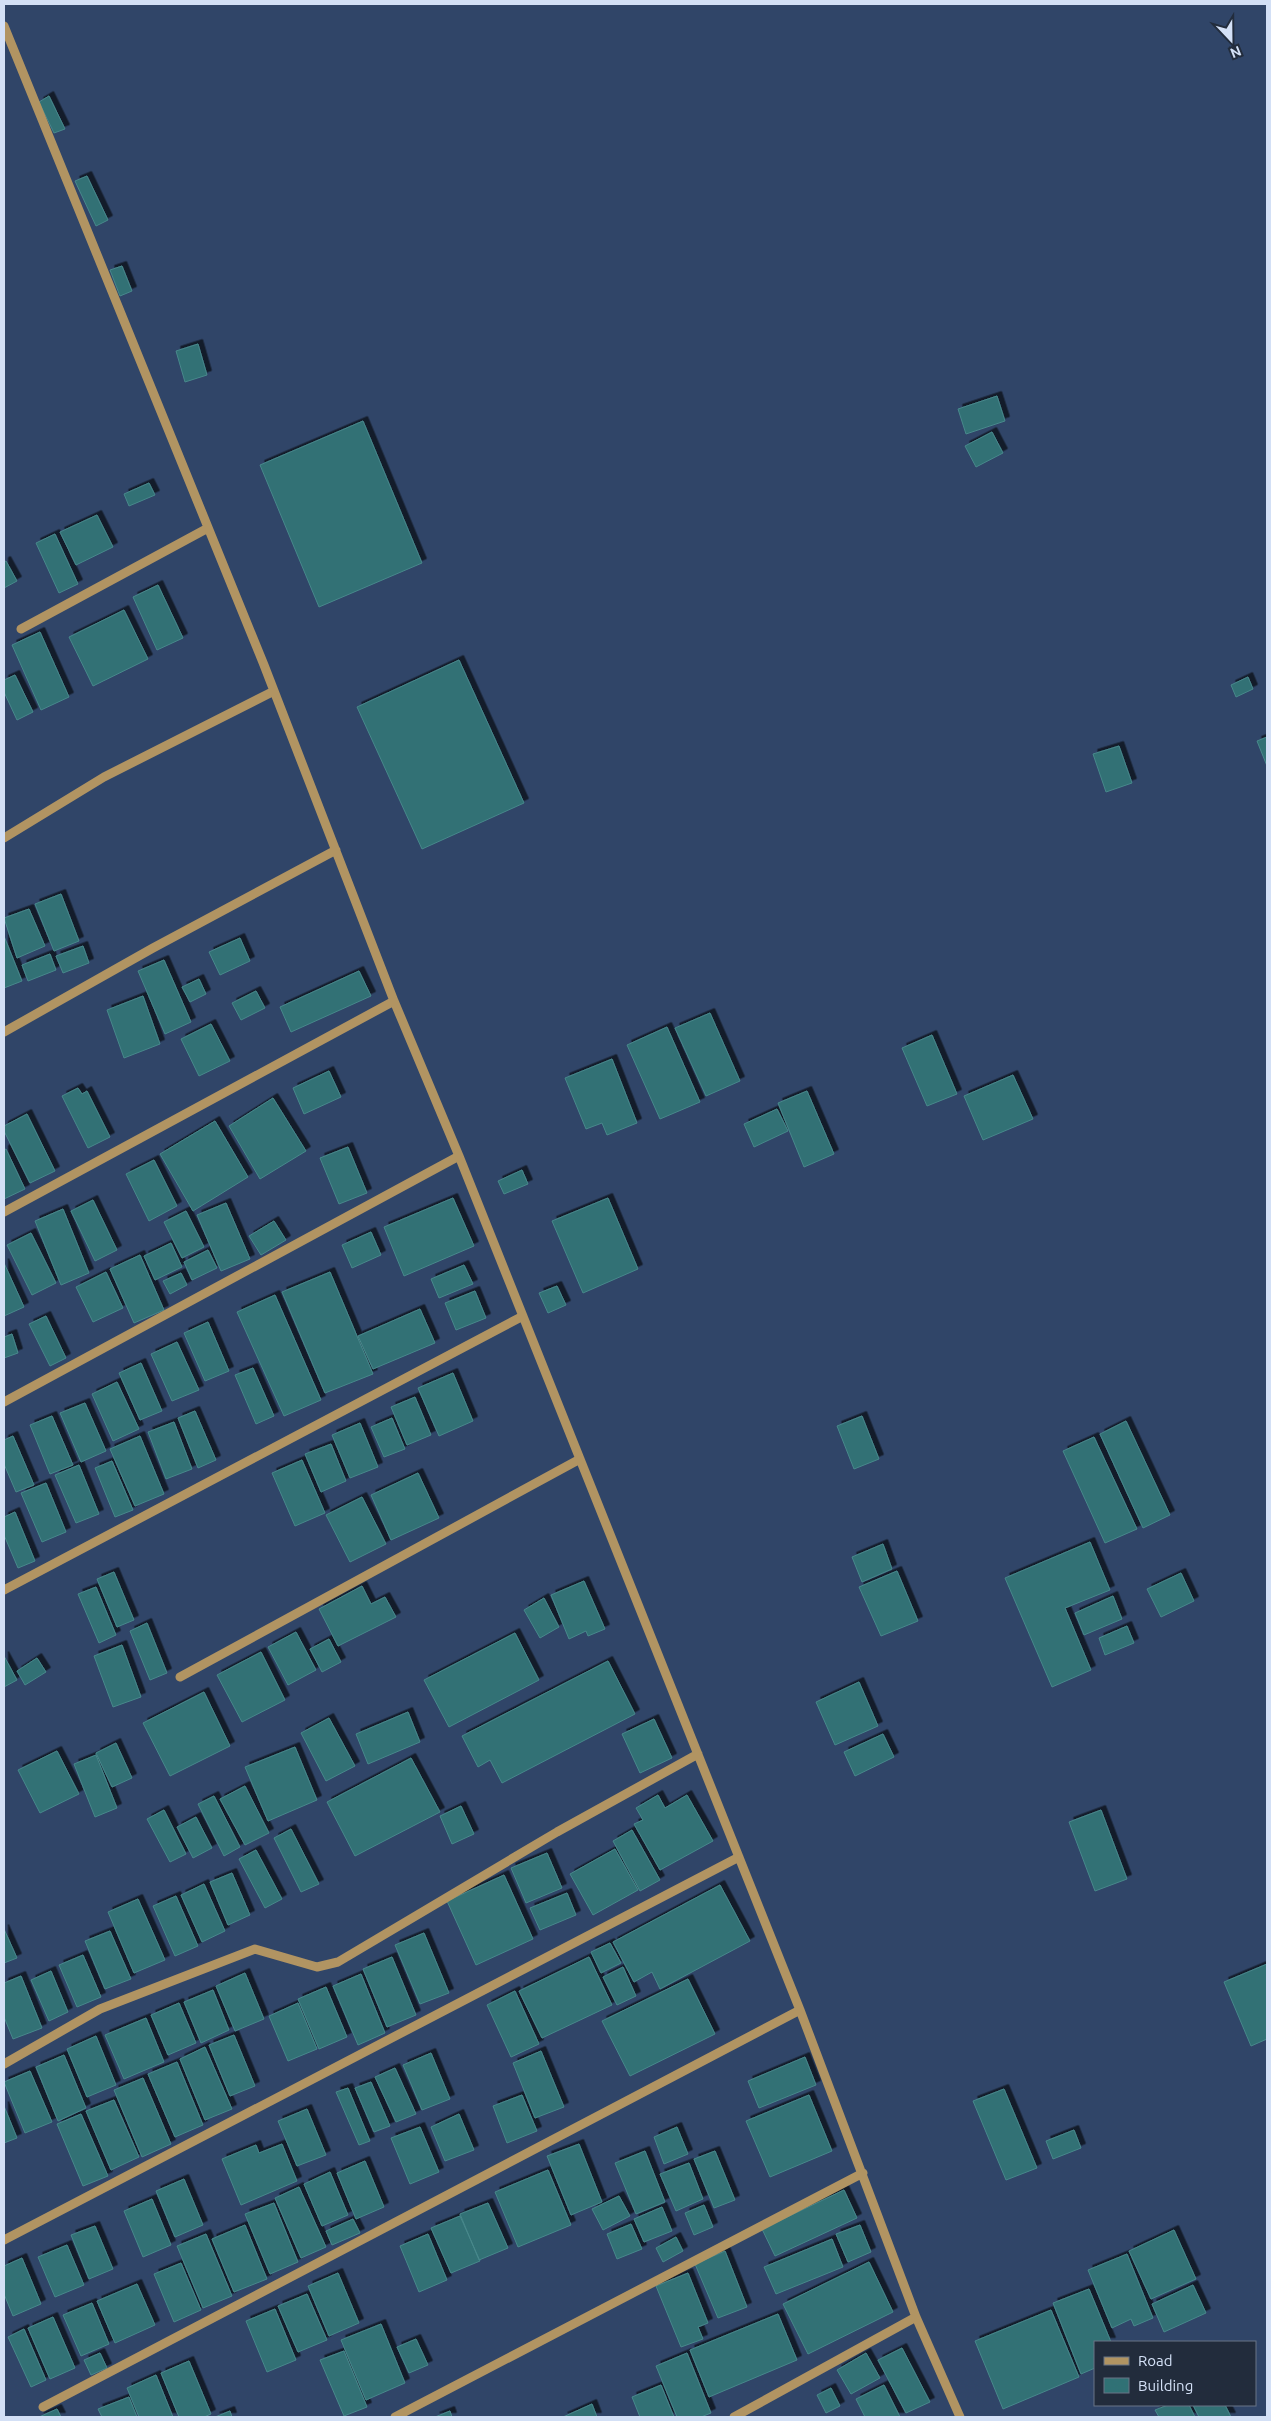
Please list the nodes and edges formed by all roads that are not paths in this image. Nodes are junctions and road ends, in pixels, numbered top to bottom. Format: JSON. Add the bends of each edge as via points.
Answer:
{"nodes":[{"id":1,"x":4,"y":26,"type":"edge"},
{"id":2,"x":208,"y":528,"type":"junction"},
{"id":3,"x":21,"y":628,"type":"dead end"},
{"id":4,"x":274,"y":691,"type":"junction"},
{"id":5,"x":4,"y":838,"type":"edge"},
{"id":6,"x":336,"y":850,"type":"junction"},
{"id":7,"x":394,"y":1001,"type":"junction"},
{"id":8,"x":4,"y":1032,"type":"edge"},
{"id":9,"x":459,"y":1156,"type":"junction"},
{"id":10,"x":4,"y":1212,"type":"edge"},
{"id":11,"x":522,"y":1316,"type":"junction"},
{"id":12,"x":4,"y":1402,"type":"edge"},
{"id":13,"x":580,"y":1459,"type":"junction"},
{"id":14,"x":4,"y":1590,"type":"edge"},
{"id":15,"x":180,"y":1677,"type":"dead end"},
{"id":16,"x":698,"y":1754,"type":"junction"},
{"id":17,"x":739,"y":1857,"type":"junction"},
{"id":18,"x":800,"y":2010,"type":"junction"},
{"id":19,"x":4,"y":2064,"type":"edge"},
{"id":20,"x":863,"y":2173,"type":"junction"},
{"id":21,"x":4,"y":2240,"type":"edge"},
{"id":22,"x":916,"y":2317,"type":"junction"},
{"id":23,"x":43,"y":2407,"type":"dead end"},
{"id":24,"x":395,"y":2417,"type":"edge"},
{"id":25,"x":734,"y":2417,"type":"edge"},
{"id":26,"x":960,"y":2417,"type":"edge"}],
"edges":[{"from":1,"to":2,"type":"street"},
{"from":2,"to":3,"type":"street"},
{"from":2,"to":4,"type":"street"},
{"from":4,"to":5,"type":"street","via":[[104,777]]},
{"from":4,"to":6,"type":"street"},
{"from":6,"to":7,"type":"street"},
{"from":6,"to":8,"type":"street"},
{"from":7,"to":9,"type":"street"},
{"from":7,"to":10,"type":"street"},
{"from":9,"to":11,"type":"street"},
{"from":9,"to":12,"type":"street"},
{"from":11,"to":13,"type":"street"},
{"from":11,"to":14,"type":"street"},
{"from":13,"to":15,"type":"street"},
{"from":13,"to":16,"type":"street"},
{"from":16,"to":17,"type":"street"},
{"from":16,"to":19,"type":"street","via":[[549,1837],[338,1962],[317,1967],[254,1949],[100,2009]]},
{"from":17,"to":18,"type":"street"},
{"from":17,"to":21,"type":"street"},
{"from":18,"to":20,"type":"street"},
{"from":18,"to":23,"type":"street"},
{"from":20,"to":22,"type":"street"},
{"from":20,"to":24,"type":"street"},
{"from":22,"to":25,"type":"street"},
{"from":22,"to":26,"type":"street"}]}
